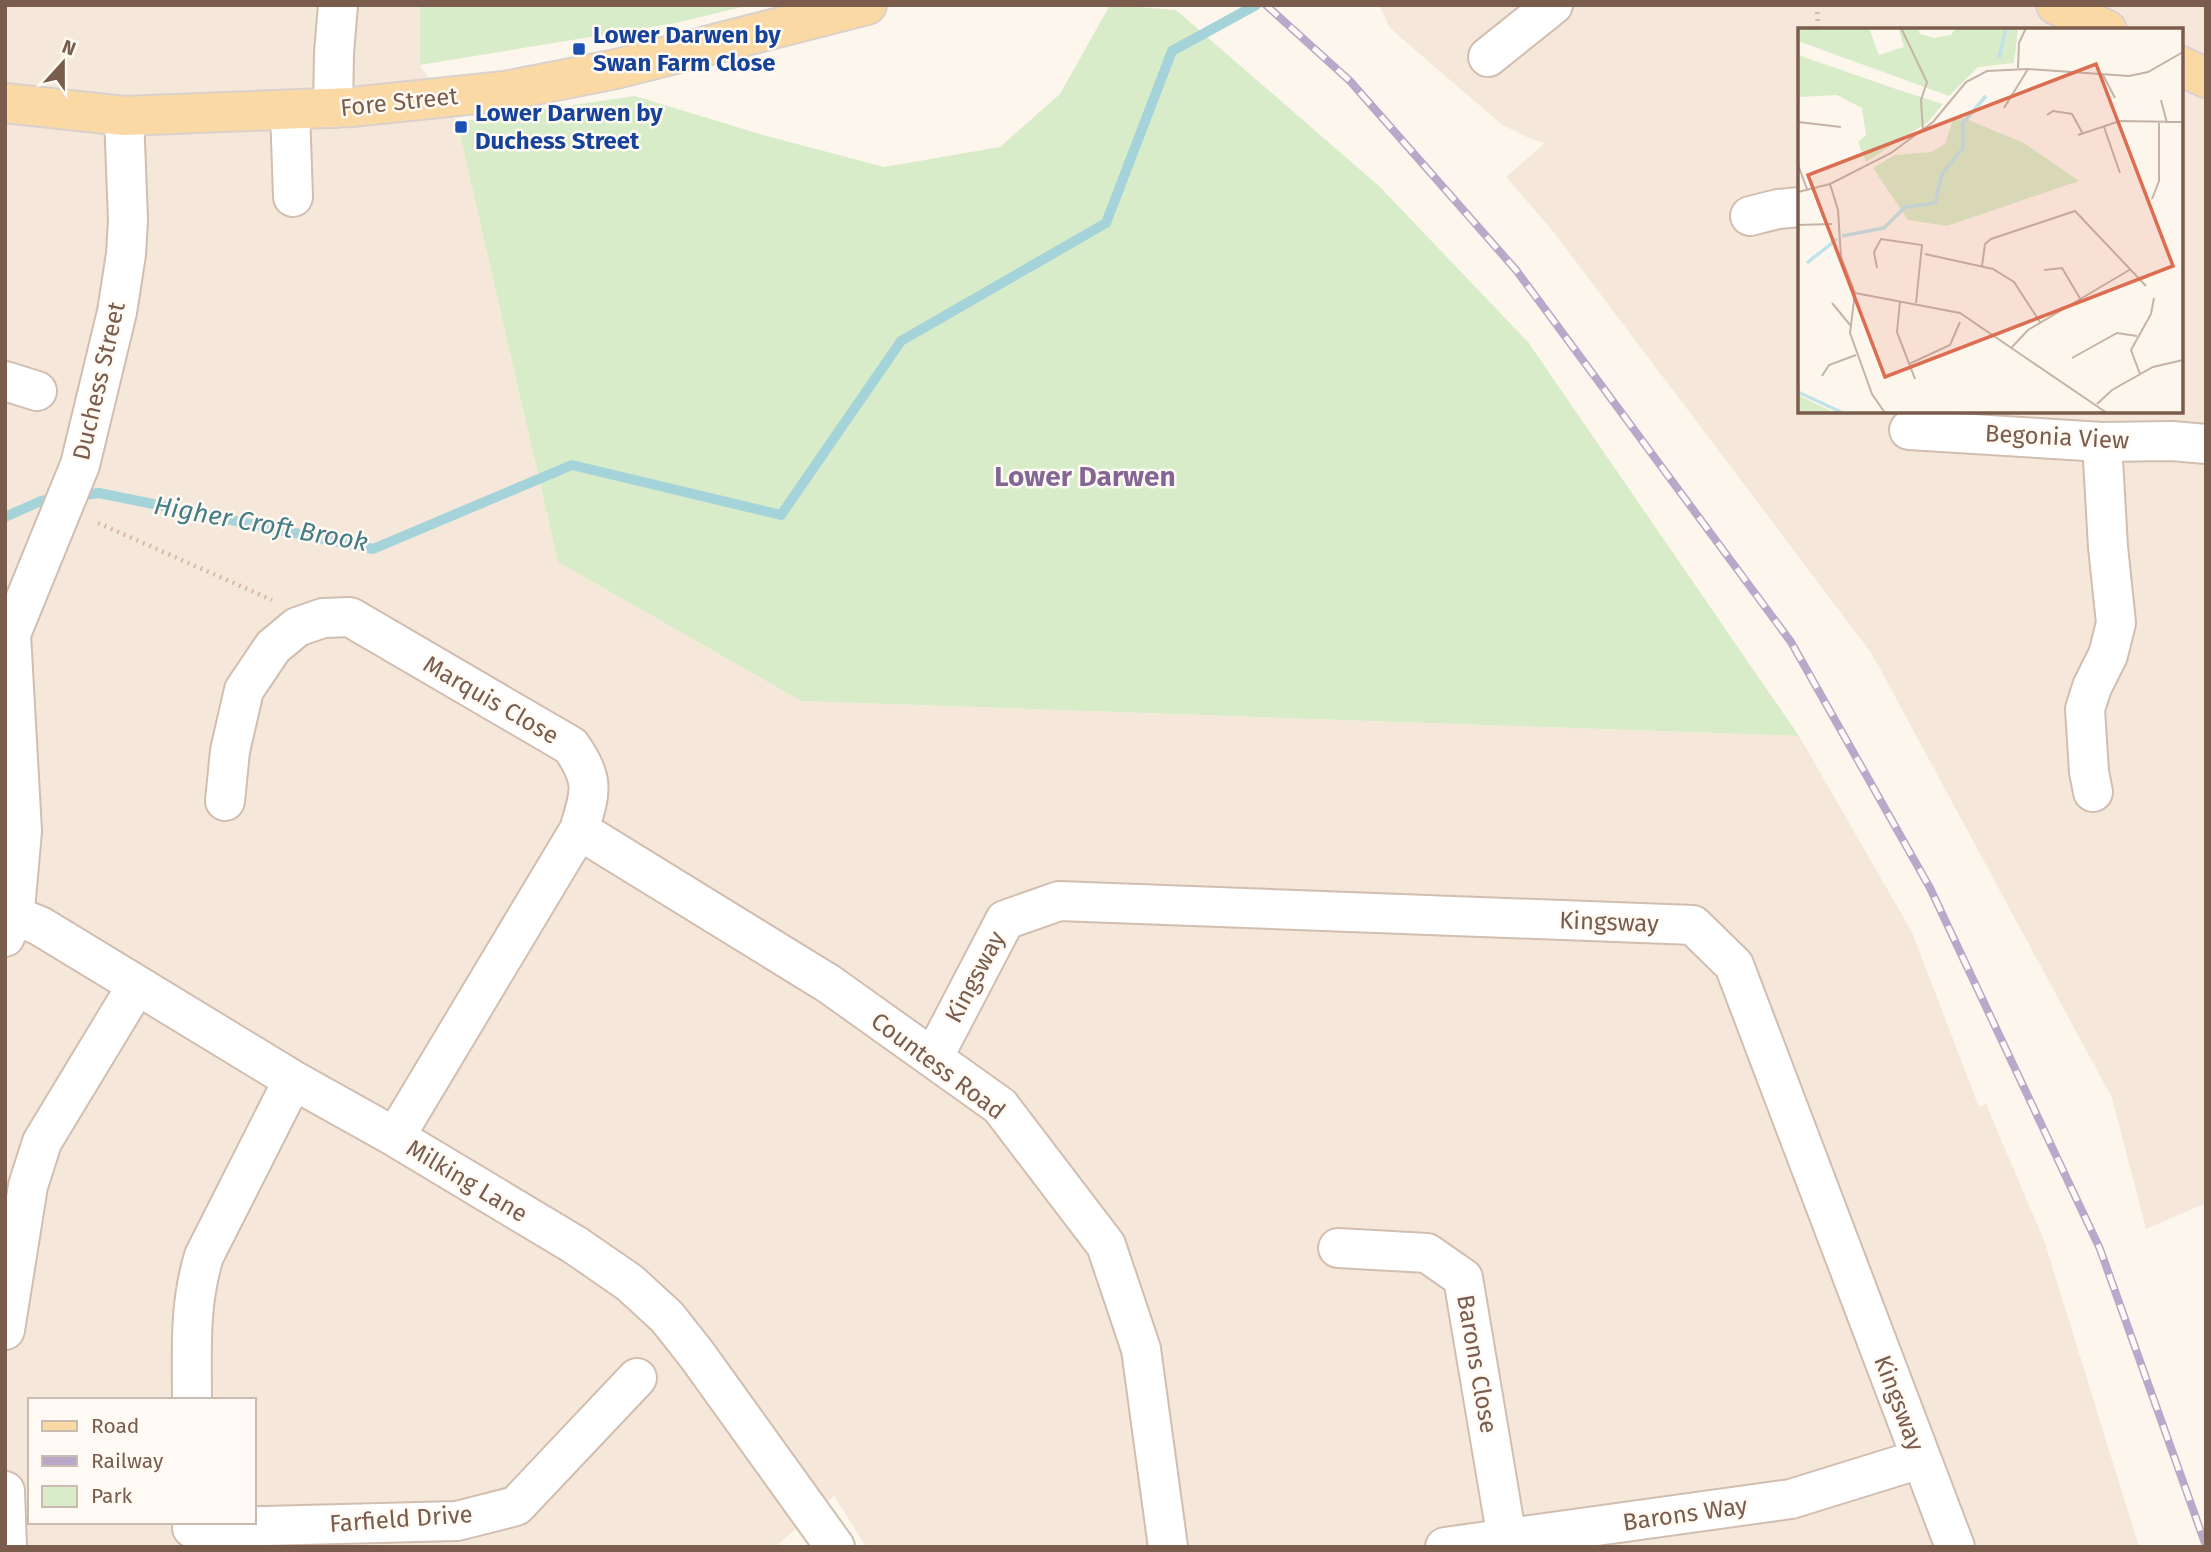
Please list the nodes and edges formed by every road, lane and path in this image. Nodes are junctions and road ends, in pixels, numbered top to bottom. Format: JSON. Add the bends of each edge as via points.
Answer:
{"nodes":[{"id":1,"x":338,"y":5,"type":"edge"},
{"id":2,"x":867,"y":5,"type":"edge"},
{"id":3,"x":1553,"y":5,"type":"edge"},
{"id":4,"x":1817,"y":5,"type":"edge"},
{"id":5,"x":2056,"y":5,"type":"edge"},
{"id":6,"x":1818,"y":28,"type":"edge"},
{"id":7,"x":2102,"y":28,"type":"edge"},
{"id":8,"x":1488,"y":57,"type":"dead end"},
{"id":9,"x":2183,"y":67,"type":"edge"},
{"id":10,"x":2206,"y":78,"type":"edge"},
{"id":11,"x":5,"y":103,"type":"edge"},
{"id":12,"x":333,"y":108,"type":"junction"},
{"id":13,"x":290,"y":110,"type":"junction"},
{"id":14,"x":124,"y":116,"type":"junction"},
{"id":15,"x":293,"y":197,"type":"dead end"},
{"id":16,"x":1798,"y":207,"type":"edge"},
{"id":17,"x":1750,"y":216,"type":"dead end"},
{"id":18,"x":1932,"y":424,"type":"edge"},
{"id":19,"x":2102,"y":442,"type":"junction"},
{"id":20,"x":2206,"y":444,"type":"edge"},
{"id":21,"x":93,"y":521,"type":"dead end"},
{"id":22,"x":302,"y":625,"type":"junction"},
{"id":23,"x":2093,"y":792,"type":"dead end"},
{"id":24,"x":225,"y":802,"type":"dead end"},
{"id":25,"x":579,"y":830,"type":"junction"},
{"id":26,"x":10,"y":918,"type":"edge"},
{"id":27,"x":137,"y":985,"type":"junction"},
{"id":28,"x":933,"y":1058,"type":"junction"},
{"id":29,"x":293,"y":1080,"type":"junction"},
{"id":30,"x":395,"y":1137,"type":"junction"},
{"id":31,"x":1338,"y":1248,"type":"dead end"},
{"id":32,"x":6,"y":1322,"type":"edge"},
{"id":33,"x":637,"y":1378,"type":"dead end"},
{"id":34,"x":192,"y":1398,"type":"edge"},
{"id":35,"x":1920,"y":1460,"type":"junction"},
{"id":36,"x":5,"y":1491,"type":"edge"},
{"id":37,"x":192,"y":1532,"type":"edge"},
{"id":38,"x":1507,"y":1539,"type":"junction"},
{"id":39,"x":825,"y":1543,"type":"edge"},
{"id":40,"x":7,"y":1547,"type":"edge"},
{"id":41,"x":1168,"y":1547,"type":"edge"},
{"id":42,"x":1445,"y":1547,"type":"edge"},
{"id":43,"x":1955,"y":1547,"type":"edge"}],
"edges":[{"from":1,"to":12,"type":"street"},
{"from":2,"to":12,"type":"main road","name":"Fore Street","via":[[616,69],[505,91]]},
{"from":3,"to":8,"type":"street"},
{"from":4,"to":6,"type":"path"},
{"from":5,"to":7,"type":"main road"},
{"from":9,"to":10,"type":"main road"},
{"from":11,"to":14,"type":"main road","name":"Fore Street"},
{"from":12,"to":13,"type":"main road","name":"Fore Street"},
{"from":13,"to":14,"type":"main road","name":"Fore Street"},
{"from":13,"to":15,"type":"street"},
{"from":14,"to":26,"type":"street","name":"Duchess Street","via":[[129,187],[117,312],[80,465],[11,634],[22,831]]},
{"from":16,"to":17,"type":"street"},
{"from":18,"to":19,"type":"street","name":"Begonia View"},
{"from":19,"to":20,"type":"street","name":"Begonia View"},
{"from":19,"to":23,"type":"street","via":[[2116,623],[2085,709]]},
{"from":21,"to":22,"type":"path","via":[[282,605]]},
{"from":22,"to":24,"type":"street","name":"Marquis Close","via":[[273,647],[244,690],[230,751]]},
{"from":22,"to":25,"type":"street","name":"Marquis Close","via":[[323,618],[350,618],[571,746],[586,768],[590,794]]},
{"from":25,"to":28,"type":"street","name":"Countess Road","via":[[829,984]]},
{"from":25,"to":30,"type":"street","name":"Marquis Close"},
{"from":26,"to":27,"type":"street","name":"Milking Lane","via":[[40,926]]},
{"from":27,"to":29,"type":"street","name":"Milking Lane"},
{"from":27,"to":32,"type":"street","via":[[42,1142],[28,1186]]},
{"from":28,"to":35,"type":"street","name":"Kingsway","via":[[1005,920],[1059,901],[1693,925],[1734,965]]},
{"from":28,"to":41,"type":"street","name":"Countess Road","via":[[1000,1106],[1106,1245],[1141,1349]]},
{"from":29,"to":30,"type":"street","name":"Milking Lane"},
{"from":29,"to":34,"type":"street","via":[[204,1255],[192,1307]]},
{"from":30,"to":39,"type":"street","name":"Milking Lane","via":[[575,1245],[667,1317]]},
{"from":31,"to":38,"type":"street","name":"Barons Close","via":[[1427,1253],[1462,1278]]},
{"from":33,"to":37,"type":"street","name":"Farfield Drive","via":[[516,1506],[457,1521]]},
{"from":35,"to":38,"type":"street","name":"Barons Way","via":[[1791,1499]]},
{"from":35,"to":43,"type":"street","name":"Kingsway"},
{"from":36,"to":40,"type":"street"},
{"from":38,"to":42,"type":"street","name":"Barons Way"}]}
